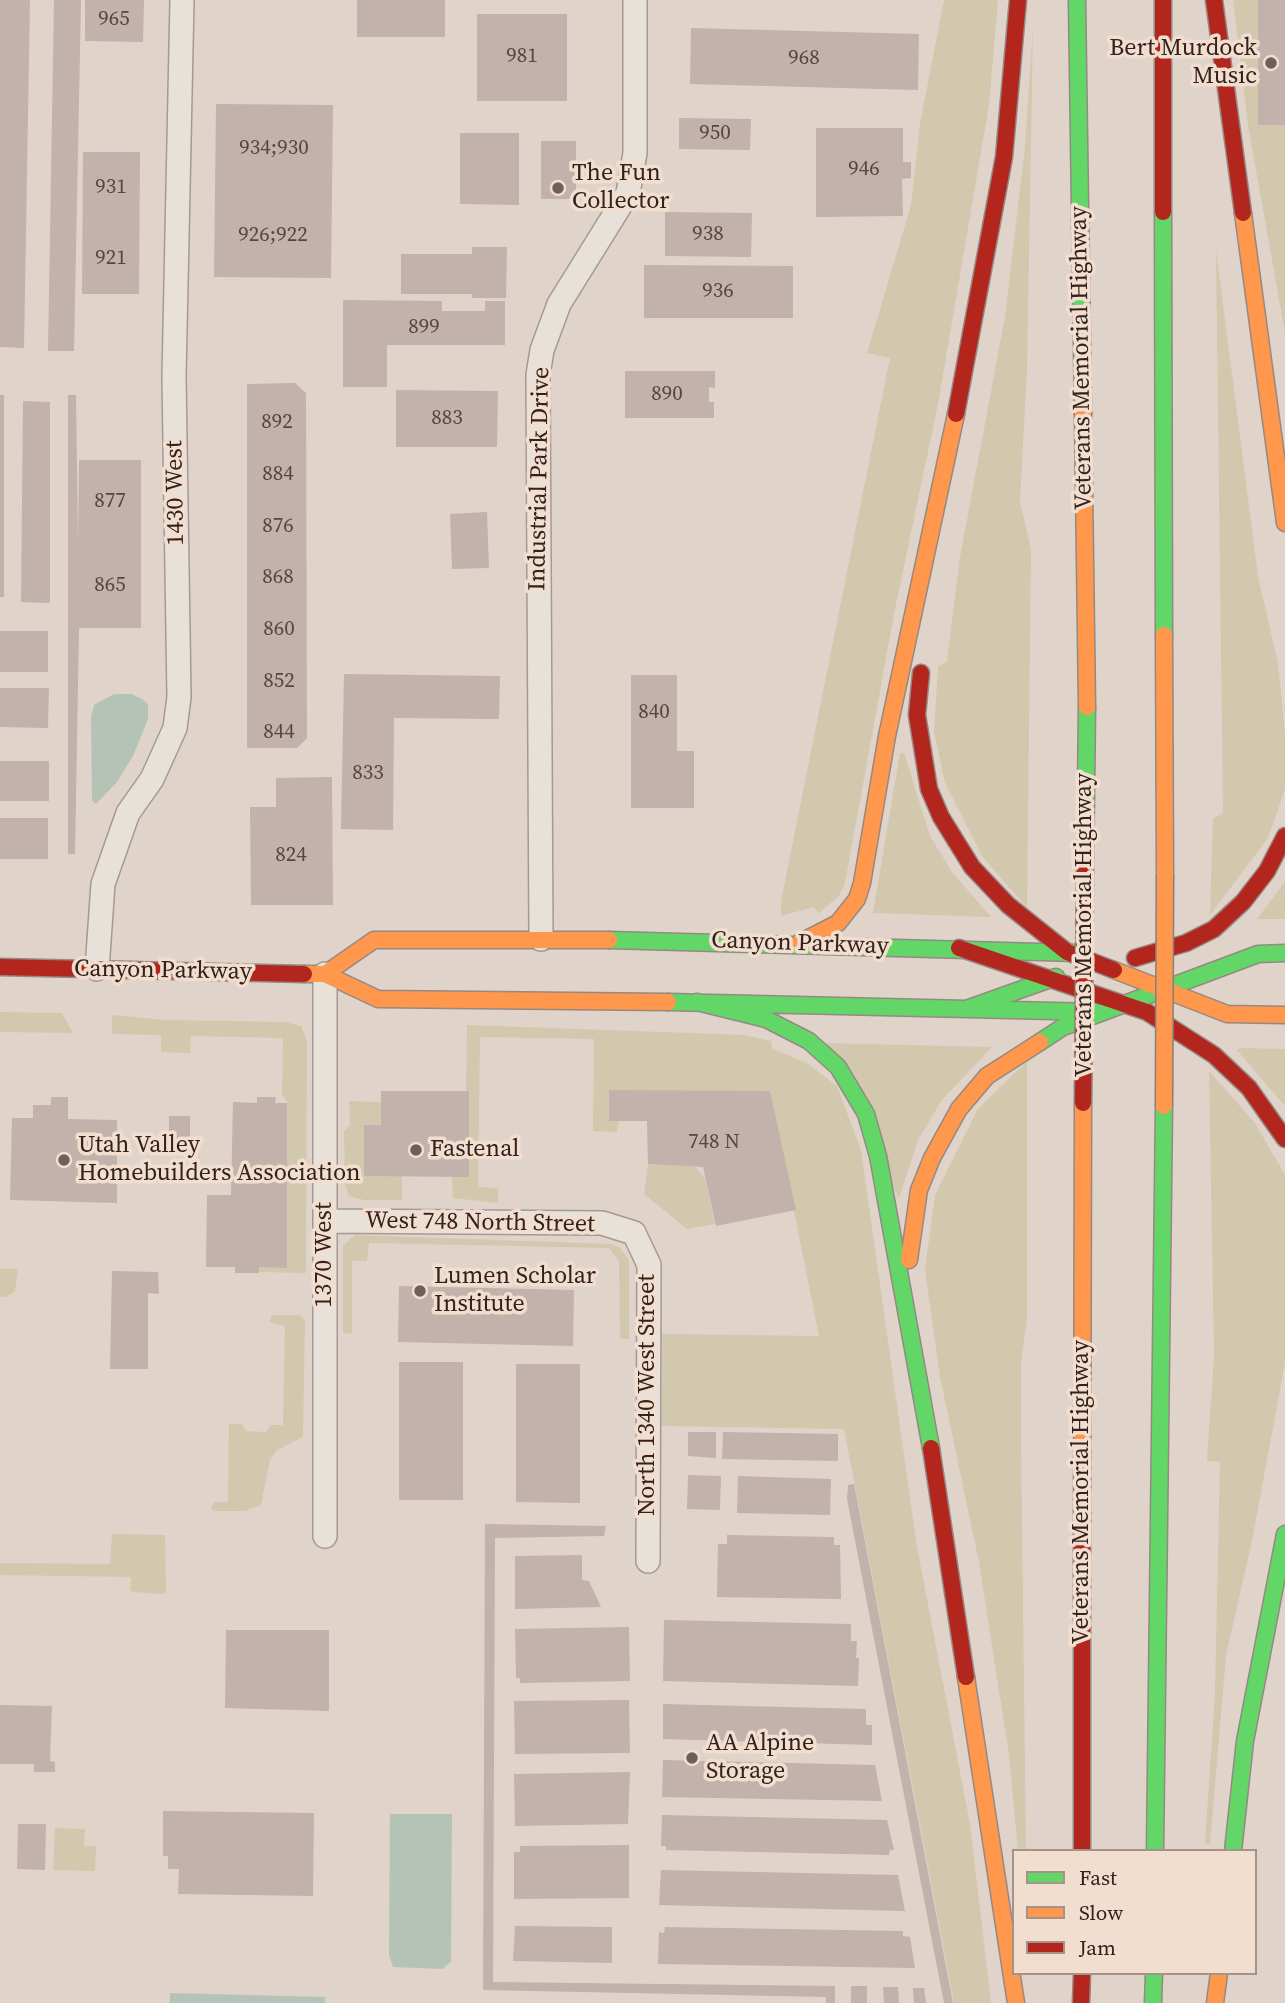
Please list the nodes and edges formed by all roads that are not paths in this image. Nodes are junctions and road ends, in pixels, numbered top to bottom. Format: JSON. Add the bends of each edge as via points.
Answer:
{"nodes":[{"id":1,"x":183,"y":0,"type":"edge"},
{"id":2,"x":635,"y":0,"type":"edge"},
{"id":3,"x":1018,"y":0,"type":"edge"},
{"id":4,"x":1077,"y":0,"type":"edge"},
{"id":5,"x":1163,"y":0,"type":"edge"},
{"id":6,"x":1214,"y":0,"type":"edge"},
{"id":7,"x":938,"y":507,"type":"junction"},
{"id":8,"x":1285,"y":523,"type":"edge"},
{"id":9,"x":1285,"y":836,"type":"edge"},
{"id":10,"x":541,"y":939,"type":"junction"},
{"id":11,"x":799,"y":943,"type":"junction"},
{"id":12,"x":958,"y":948,"type":"junction"},
{"id":13,"x":1069,"y":953,"type":"junction"},
{"id":14,"x":1285,"y":953,"type":"edge"},
{"id":15,"x":1258,"y":954,"type":"junction"},
{"id":16,"x":1146,"y":955,"type":"junction"},
{"id":17,"x":1103,"y":966,"type":"junction"},
{"id":18,"x":0,"y":967,"type":"edge"},
{"id":19,"x":97,"y":969,"type":"junction"},
{"id":20,"x":326,"y":974,"type":"junction"},
{"id":21,"x":1049,"y":979,"type":"junction"},
{"id":22,"x":1163,"y":989,"type":"junction"},
{"id":23,"x":697,"y":1002,"type":"junction"},
{"id":24,"x":1124,"y":1004,"type":"junction"},
{"id":25,"x":969,"y":1008,"type":"junction"},
{"id":26,"x":1103,"y":1012,"type":"junction"},
{"id":27,"x":1147,"y":1012,"type":"junction"},
{"id":28,"x":1227,"y":1014,"type":"junction"},
{"id":29,"x":1285,"y":1015,"type":"edge"},
{"id":30,"x":1285,"y":1139,"type":"edge"},
{"id":31,"x":325,"y":1221,"type":"junction"},
{"id":32,"x":634,"y":1233,"type":"joint"},
{"id":33,"x":919,"y":1370,"type":"junction"},
{"id":34,"x":1285,"y":1534,"type":"edge"},
{"id":35,"x":325,"y":1535,"type":"dead end"},
{"id":36,"x":648,"y":1561,"type":"dead end"},
{"id":37,"x":1082,"y":1849,"type":"edge"},
{"id":38,"x":1155,"y":1849,"type":"edge"},
{"id":39,"x":1233,"y":1849,"type":"edge"},
{"id":40,"x":1082,"y":1975,"type":"edge"},
{"id":41,"x":1154,"y":1975,"type":"edge"},
{"id":42,"x":1219,"y":1975,"type":"edge"},
{"id":43,"x":1016,"y":2003,"type":"edge"},
{"id":44,"x":1082,"y":2003,"type":"edge"},
{"id":45,"x":1153,"y":2003,"type":"edge"},
{"id":46,"x":1215,"y":2003,"type":"edge"}],
"edges":[{"from":1,"to":19,"type":"street","name":"1430 West","via":[[174,377],[179,697],[171,737],[152,779],[128,813],[103,884]]},
{"from":2,"to":10,"type":"street","name":"Industrial Park Drive","via":[[635,153],[628,193],[559,304],[538,375]]},
{"from":3,"to":7,"type":"main road","via":[[1004,156]]},
{"from":4,"to":37,"type":"main road","name":"Veterans Memorial Highway","bridge":true,"via":[[1087,703]]},
{"from":5,"to":38,"type":"main road","bridge":true,"via":[[1164,1106]]},
{"from":6,"to":8,"type":"main road"},
{"from":7,"to":11,"type":"main road","via":[[887,736],[862,883],[849,912],[838,923]]},
{"from":7,"to":13,"type":"main road","via":[[917,715],[929,789],[972,867],[1008,905]]},
{"from":9,"to":16,"type":"main road","via":[[1251,891],[1214,929]]},
{"from":10,"to":11,"type":"main road","name":"Canyon Parkway"},
{"from":10,"to":20,"type":"main road","name":"Canyon Parkway","via":[[374,940]]},
{"from":11,"to":12,"type":"main road","name":"Canyon Parkway"},
{"from":12,"to":13,"type":"main road","name":"Canyon Parkway"},
{"from":12,"to":21,"type":"main road"},
{"from":13,"to":16,"type":"main road","name":"Canyon Parkway"},
{"from":13,"to":17,"type":"main road"},
{"from":14,"to":15,"type":"main road","name":"Canyon Parkway"},
{"from":15,"to":16,"type":"main road","name":"Canyon Parkway"},
{"from":15,"to":22,"type":"main road"},
{"from":16,"to":17,"type":"main road"},
{"from":17,"to":21,"type":"main road"},
{"from":17,"to":22,"type":"main road"},
{"from":18,"to":19,"type":"main road","name":"Canyon Parkway"},
{"from":19,"to":20,"type":"main road","name":"Canyon Parkway"},
{"from":20,"to":23,"type":"main road","name":"Canyon Parkway","via":[[378,999]]},
{"from":20,"to":31,"type":"street","name":"1370 West"},
{"from":21,"to":24,"type":"main road"},
{"from":21,"to":25,"type":"main road"},
{"from":22,"to":24,"type":"main road"},
{"from":22,"to":28,"type":"main road"},
{"from":23,"to":25,"type":"main road","name":"Canyon Parkway"},
{"from":23,"to":33,"type":"main road","via":[[766,1018],[809,1041],[851,1086],[866,1114],[878,1156]]},
{"from":24,"to":26,"type":"main road"},
{"from":24,"to":27,"type":"main road"},
{"from":25,"to":26,"type":"main road","name":"Canyon Parkway"},
{"from":26,"to":27,"type":"main road","name":"Canyon Parkway"},
{"from":26,"to":33,"type":"main road","via":[[1063,1027],[987,1076],[940,1141],[919,1190],[911,1229],[908,1262]]},
{"from":27,"to":28,"type":"main road","name":"Canyon Parkway"},
{"from":27,"to":30,"type":"main road","via":[[1214,1055],[1249,1088]]},
{"from":28,"to":29,"type":"main road","name":"Canyon Parkway"},
{"from":31,"to":32,"type":"street","name":"West 748 North Street","via":[[602,1223]]},
{"from":31,"to":35,"type":"street","name":"1370 West"},
{"from":32,"to":36,"type":"street","name":"North 1340 West Street","via":[[649,1265]]},
{"from":33,"to":43,"type":"main road"},
{"from":34,"to":39,"type":"main road","via":[[1245,1741]]},
{"from":40,"to":44,"type":"main road"},
{"from":41,"to":45,"type":"main road"},
{"from":42,"to":46,"type":"main road"}]}
